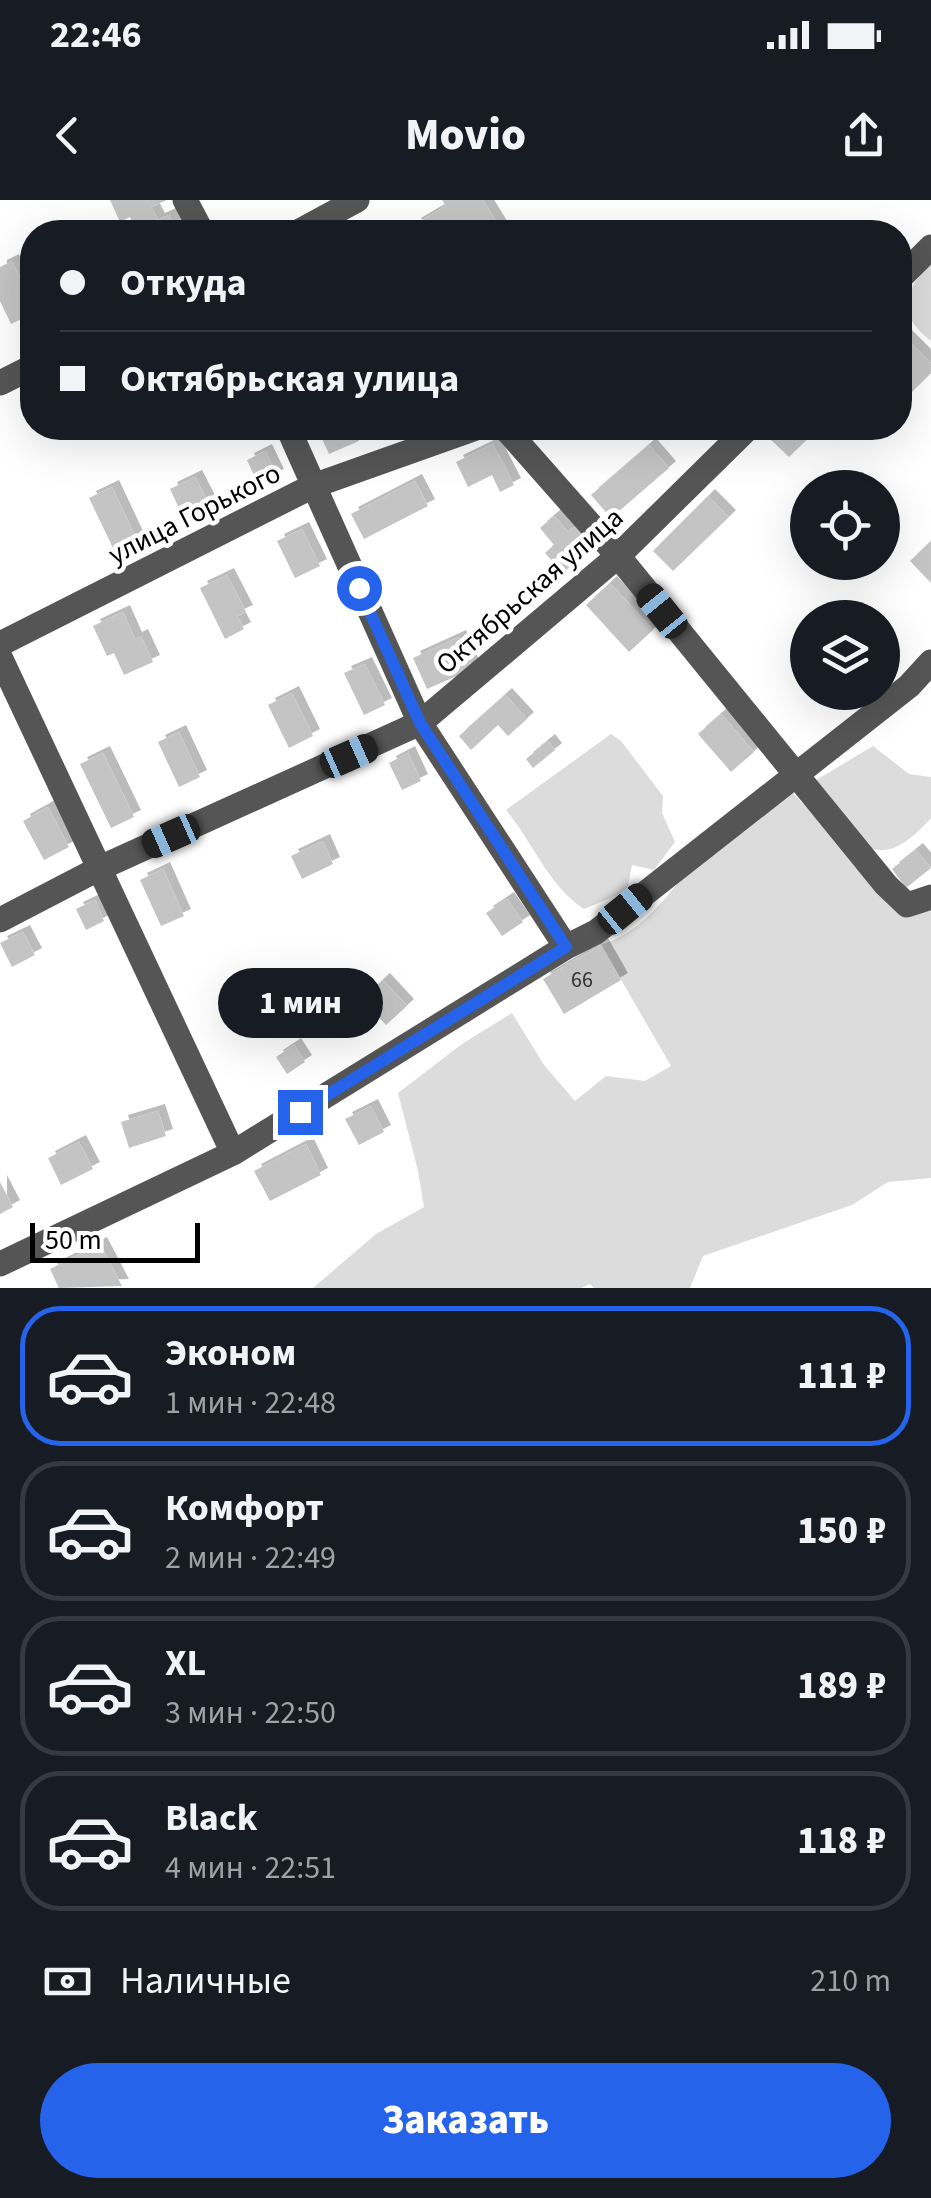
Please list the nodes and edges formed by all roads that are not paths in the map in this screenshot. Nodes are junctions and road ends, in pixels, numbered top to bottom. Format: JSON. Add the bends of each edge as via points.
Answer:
{"nodes":[{"id":1,"x":357,"y":200,"type":"edge"},
{"id":2,"x":320,"y":220,"type":"edge"},
{"id":3,"x":931,"y":247,"type":"edge"},
{"id":4,"x":912,"y":266,"type":"edge"},
{"id":5,"x":293,"y":440,"type":"edge"},
{"id":6,"x":442,"y":440,"type":"edge"},
{"id":7,"x":516,"y":440,"type":"edge"},
{"id":8,"x":736,"y":440,"type":"edge"},
{"id":9,"x":313,"y":486,"type":"junction"},
{"id":10,"x":618,"y":556,"type":"junction"},
{"id":11,"x":0,"y":644,"type":"edge"},
{"id":12,"x":0,"y":657,"type":"edge"},
{"id":13,"x":931,"y":662,"type":"edge"},
{"id":14,"x":420,"y":723,"type":"junction"},
{"id":15,"x":795,"y":773,"type":"junction"},
{"id":16,"x":100,"y":868,"type":"junction"},
{"id":17,"x":931,"y":896,"type":"edge"},
{"id":18,"x":0,"y":920,"type":"edge"},
{"id":19,"x":566,"y":947,"type":"junction"},
{"id":20,"x":233,"y":1152,"type":"junction"},
{"id":21,"x":0,"y":1264,"type":"edge"}],
"edges":[{"from":1,"to":2,"type":"street"},
{"from":3,"to":4,"type":"street"},
{"from":5,"to":9,"type":"street"},
{"from":6,"to":9,"type":"street","name":"улица Горького"},
{"from":7,"to":10,"type":"street"},
{"from":8,"to":10,"type":"street","name":"Октябрьская улица"},
{"from":9,"to":11,"type":"street","name":"улица Горького"},
{"from":9,"to":14,"type":"street"},
{"from":10,"to":14,"type":"street","name":"Октябрьская улица"},
{"from":10,"to":15,"type":"street"},
{"from":12,"to":16,"type":"street"},
{"from":13,"to":15,"type":"street"},
{"from":14,"to":16,"type":"street","name":"Октябрьская улица"},
{"from":14,"to":19,"type":"street"},
{"from":15,"to":17,"type":"street","via":[[907,905]]},
{"from":15,"to":19,"type":"street","via":[[596,932]]},
{"from":16,"to":18,"type":"street","name":"Октябрьская улица"},
{"from":16,"to":20,"type":"street"},
{"from":19,"to":20,"type":"street"},
{"from":20,"to":21,"type":"street"}]}
